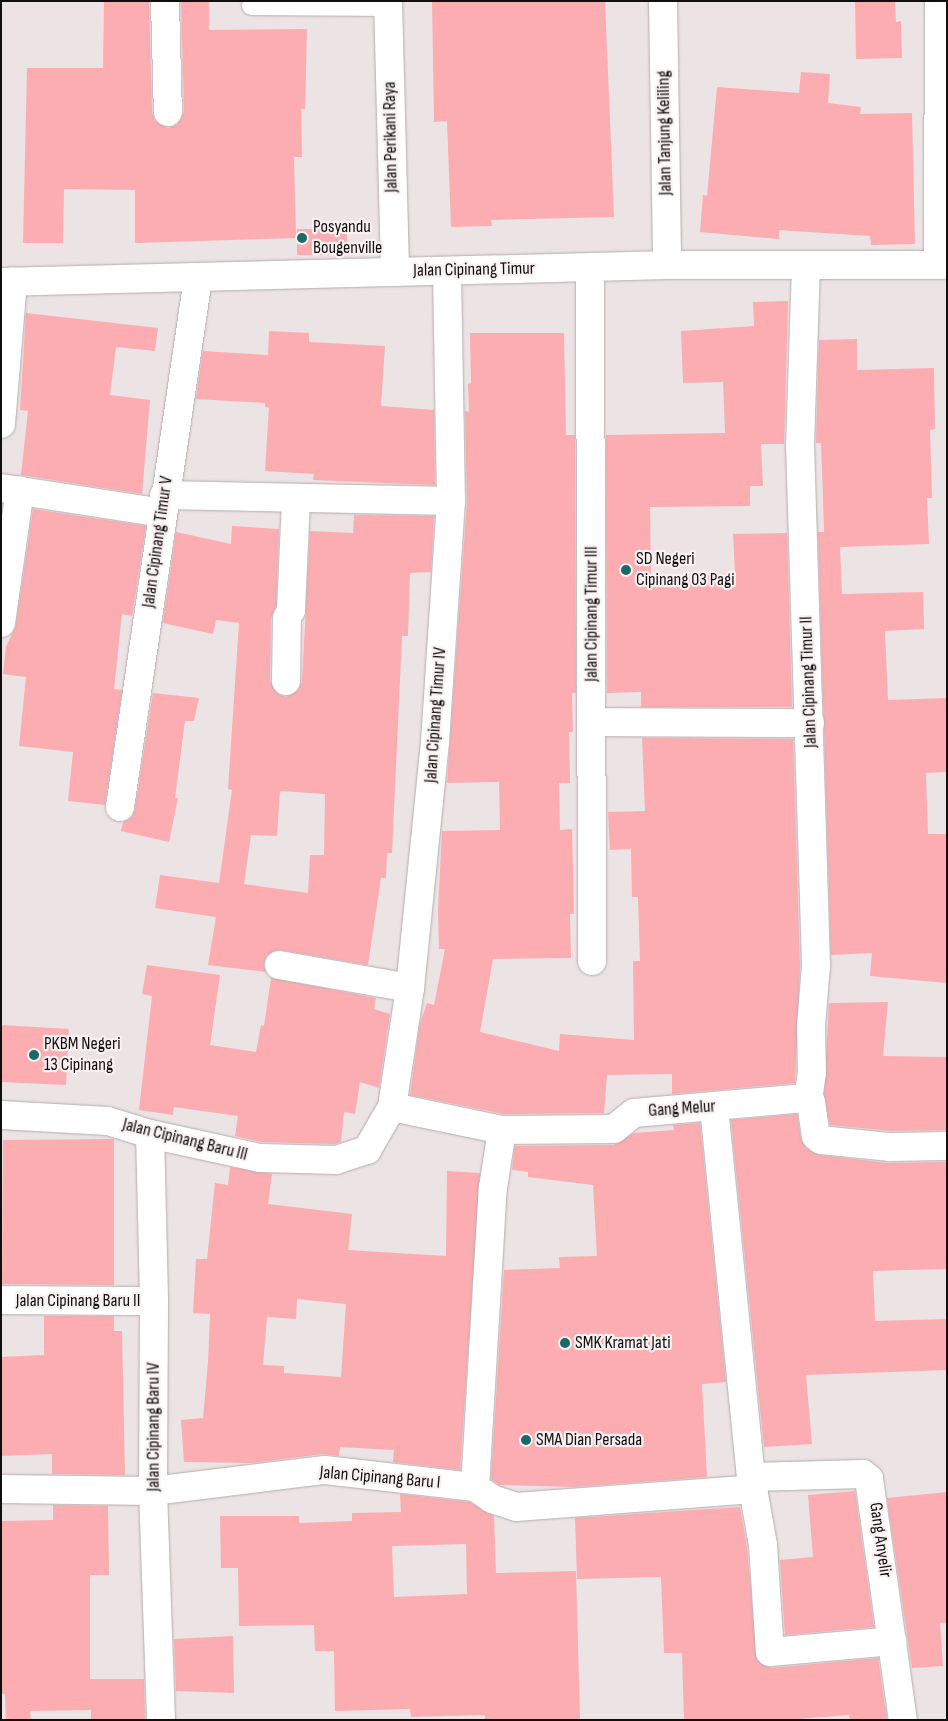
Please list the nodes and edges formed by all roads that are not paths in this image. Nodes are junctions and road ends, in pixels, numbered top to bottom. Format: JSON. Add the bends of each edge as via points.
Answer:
{"nodes":[{"id":1,"x":165,"y":1,"type":"edge"},
{"id":2,"x":663,"y":1,"type":"edge"},
{"id":3,"x":939,"y":1,"type":"edge"},
{"id":4,"x":388,"y":4,"type":"edge"},
{"id":5,"x":252,"y":5,"type":"dead end"},
{"id":6,"x":168,"y":112,"type":"dead end"},
{"id":7,"x":942,"y":264,"type":"edge"},
{"id":8,"x":667,"y":265,"type":"junction"},
{"id":9,"x":806,"y":265,"type":"junction"},
{"id":10,"x":590,"y":268,"type":"junction"},
{"id":11,"x":447,"y":271,"type":"junction"},
{"id":12,"x":395,"y":272,"type":"junction"},
{"id":13,"x":198,"y":278,"type":"junction"},
{"id":14,"x":7,"y":282,"type":"edge"},
{"id":15,"x":1,"y":424,"type":"edge"},
{"id":16,"x":10,"y":489,"type":"edge"},
{"id":17,"x":296,"y":498,"type":"junction"},
{"id":18,"x":451,"y":502,"type":"junction"},
{"id":19,"x":163,"y":504,"type":"junction"},
{"id":20,"x":1,"y":623,"type":"edge"},
{"id":21,"x":286,"y":681,"type":"dead end"},
{"id":22,"x":591,"y":722,"type":"junction"},
{"id":23,"x":810,"y":723,"type":"junction"},
{"id":24,"x":120,"y":807,"type":"dead end"},
{"id":25,"x":592,"y":961,"type":"dead end"},
{"id":26,"x":279,"y":965,"type":"dead end"},
{"id":27,"x":410,"y":988,"type":"junction"},
{"id":28,"x":808,"y":1099,"type":"junction"},
{"id":29,"x":392,"y":1107,"type":"junction"},
{"id":30,"x":714,"y":1107,"type":"junction"},
{"id":31,"x":1,"y":1115,"type":"edge"},
{"id":32,"x":502,"y":1130,"type":"junction"},
{"id":33,"x":150,"y":1134,"type":"junction"},
{"id":34,"x":947,"y":1146,"type":"edge"},
{"id":35,"x":367,"y":1150,"type":"joint"},
{"id":36,"x":1,"y":1300,"type":"edge"},
{"id":37,"x":154,"y":1301,"type":"junction"},
{"id":38,"x":752,"y":1483,"type":"junction"},
{"id":39,"x":474,"y":1487,"type":"junction"},
{"id":40,"x":1,"y":1489,"type":"edge"},
{"id":41,"x":153,"y":1490,"type":"junction"},
{"id":42,"x":893,"y":1641,"type":"junction"},
{"id":43,"x":161,"y":1720,"type":"edge"},
{"id":44,"x":904,"y":1720,"type":"edge"}],
"edges":[{"from":1,"to":6,"type":"street"},
{"from":2,"to":8,"type":"street","name":"Jalan Tanjung Keliling"},
{"from":3,"to":7,"type":"street"},
{"from":4,"to":5,"type":"lane"},
{"from":4,"to":12,"type":"street","name":"Jalan Perikani Raya"},
{"from":7,"to":9,"type":"street","name":"Jalan Cipinang Timur"},
{"from":8,"to":9,"type":"street","name":"Jalan Cipinang Timur"},
{"from":8,"to":10,"type":"street","name":"Jalan Cipinang Timur"},
{"from":9,"to":23,"type":"street","name":"Jalan Cipinang Timur II","via":[[800,444]]},
{"from":10,"to":11,"type":"street","name":"Jalan Cipinang Timur"},
{"from":10,"to":22,"type":"street","name":"Jalan Cipinang Timur III"},
{"from":11,"to":12,"type":"street","name":"Jalan Cipinang Timur"},
{"from":11,"to":18,"type":"street","name":"Jalan Cipinang Timur IV"},
{"from":12,"to":13,"type":"street","name":"Jalan Cipinang Timur"},
{"from":13,"to":14,"type":"street","name":"Jalan Cipinang Timur"},
{"from":13,"to":19,"type":"street","name":"Jalan Cipinang Timur V"},
{"from":14,"to":15,"type":"street"},
{"from":16,"to":19,"type":"street"},
{"from":16,"to":20,"type":"street"},
{"from":17,"to":18,"type":"street"},
{"from":17,"to":19,"type":"street"},
{"from":17,"to":21,"type":"street"},
{"from":18,"to":27,"type":"street","name":"Jalan Cipinang Timur IV","via":[[435,742]]},
{"from":19,"to":24,"type":"street","name":"Jalan Cipinang Timur V"},
{"from":22,"to":23,"type":"street"},
{"from":22,"to":25,"type":"street","name":"Jalan Cipinang Timur III"},
{"from":23,"to":28,"type":"street","name":"Jalan Cipinang Timur II","via":[[816,966]]},
{"from":26,"to":27,"type":"street"},
{"from":27,"to":29,"type":"street","name":"Jalan Cipinang Timur IV"},
{"from":28,"to":30,"type":"street","name":"Gang Melur"},
{"from":28,"to":34,"type":"street","via":[[816,1136],[821,1140],[890,1147]]},
{"from":29,"to":32,"type":"street","name":"Gang Melur"},
{"from":29,"to":35,"type":"street","name":"Jalan Cipinang Timur IV"},
{"from":30,"to":32,"type":"street","name":"Gang Melur","via":[[634,1113],[614,1129]]},
{"from":30,"to":38,"type":"street"},
{"from":31,"to":33,"type":"street","name":"Jalan Cipinang Baru III","via":[[108,1121]]},
{"from":32,"to":39,"type":"street","via":[[493,1188]]},
{"from":33,"to":35,"type":"street","name":"Jalan Cipinang Baru III","via":[[260,1158],[336,1160]]},
{"from":33,"to":37,"type":"street","name":"Jalan Cipinang Baru IV"},
{"from":36,"to":37,"type":"street","name":"Jalan Cipinang Baru II"},
{"from":37,"to":41,"type":"street","name":"Jalan Cipinang Baru IV"},
{"from":38,"to":39,"type":"street","name":"Jalan Cipinang Baru I","via":[[516,1507],[492,1499]]},
{"from":38,"to":42,"type":"street","name":"Gang Anyelir","via":[[863,1474],[869,1479]]},
{"from":38,"to":42,"type":"street","via":[[763,1545],[770,1652]]},
{"from":39,"to":41,"type":"street","name":"Jalan Cipinang Baru I","via":[[324,1470]]},
{"from":40,"to":41,"type":"street","name":"Jalan Cipinang Baru I"},
{"from":41,"to":43,"type":"street","name":"Jalan Cipinang Baru IV"},
{"from":42,"to":44,"type":"street","name":"Gang Anyelir"}]}
